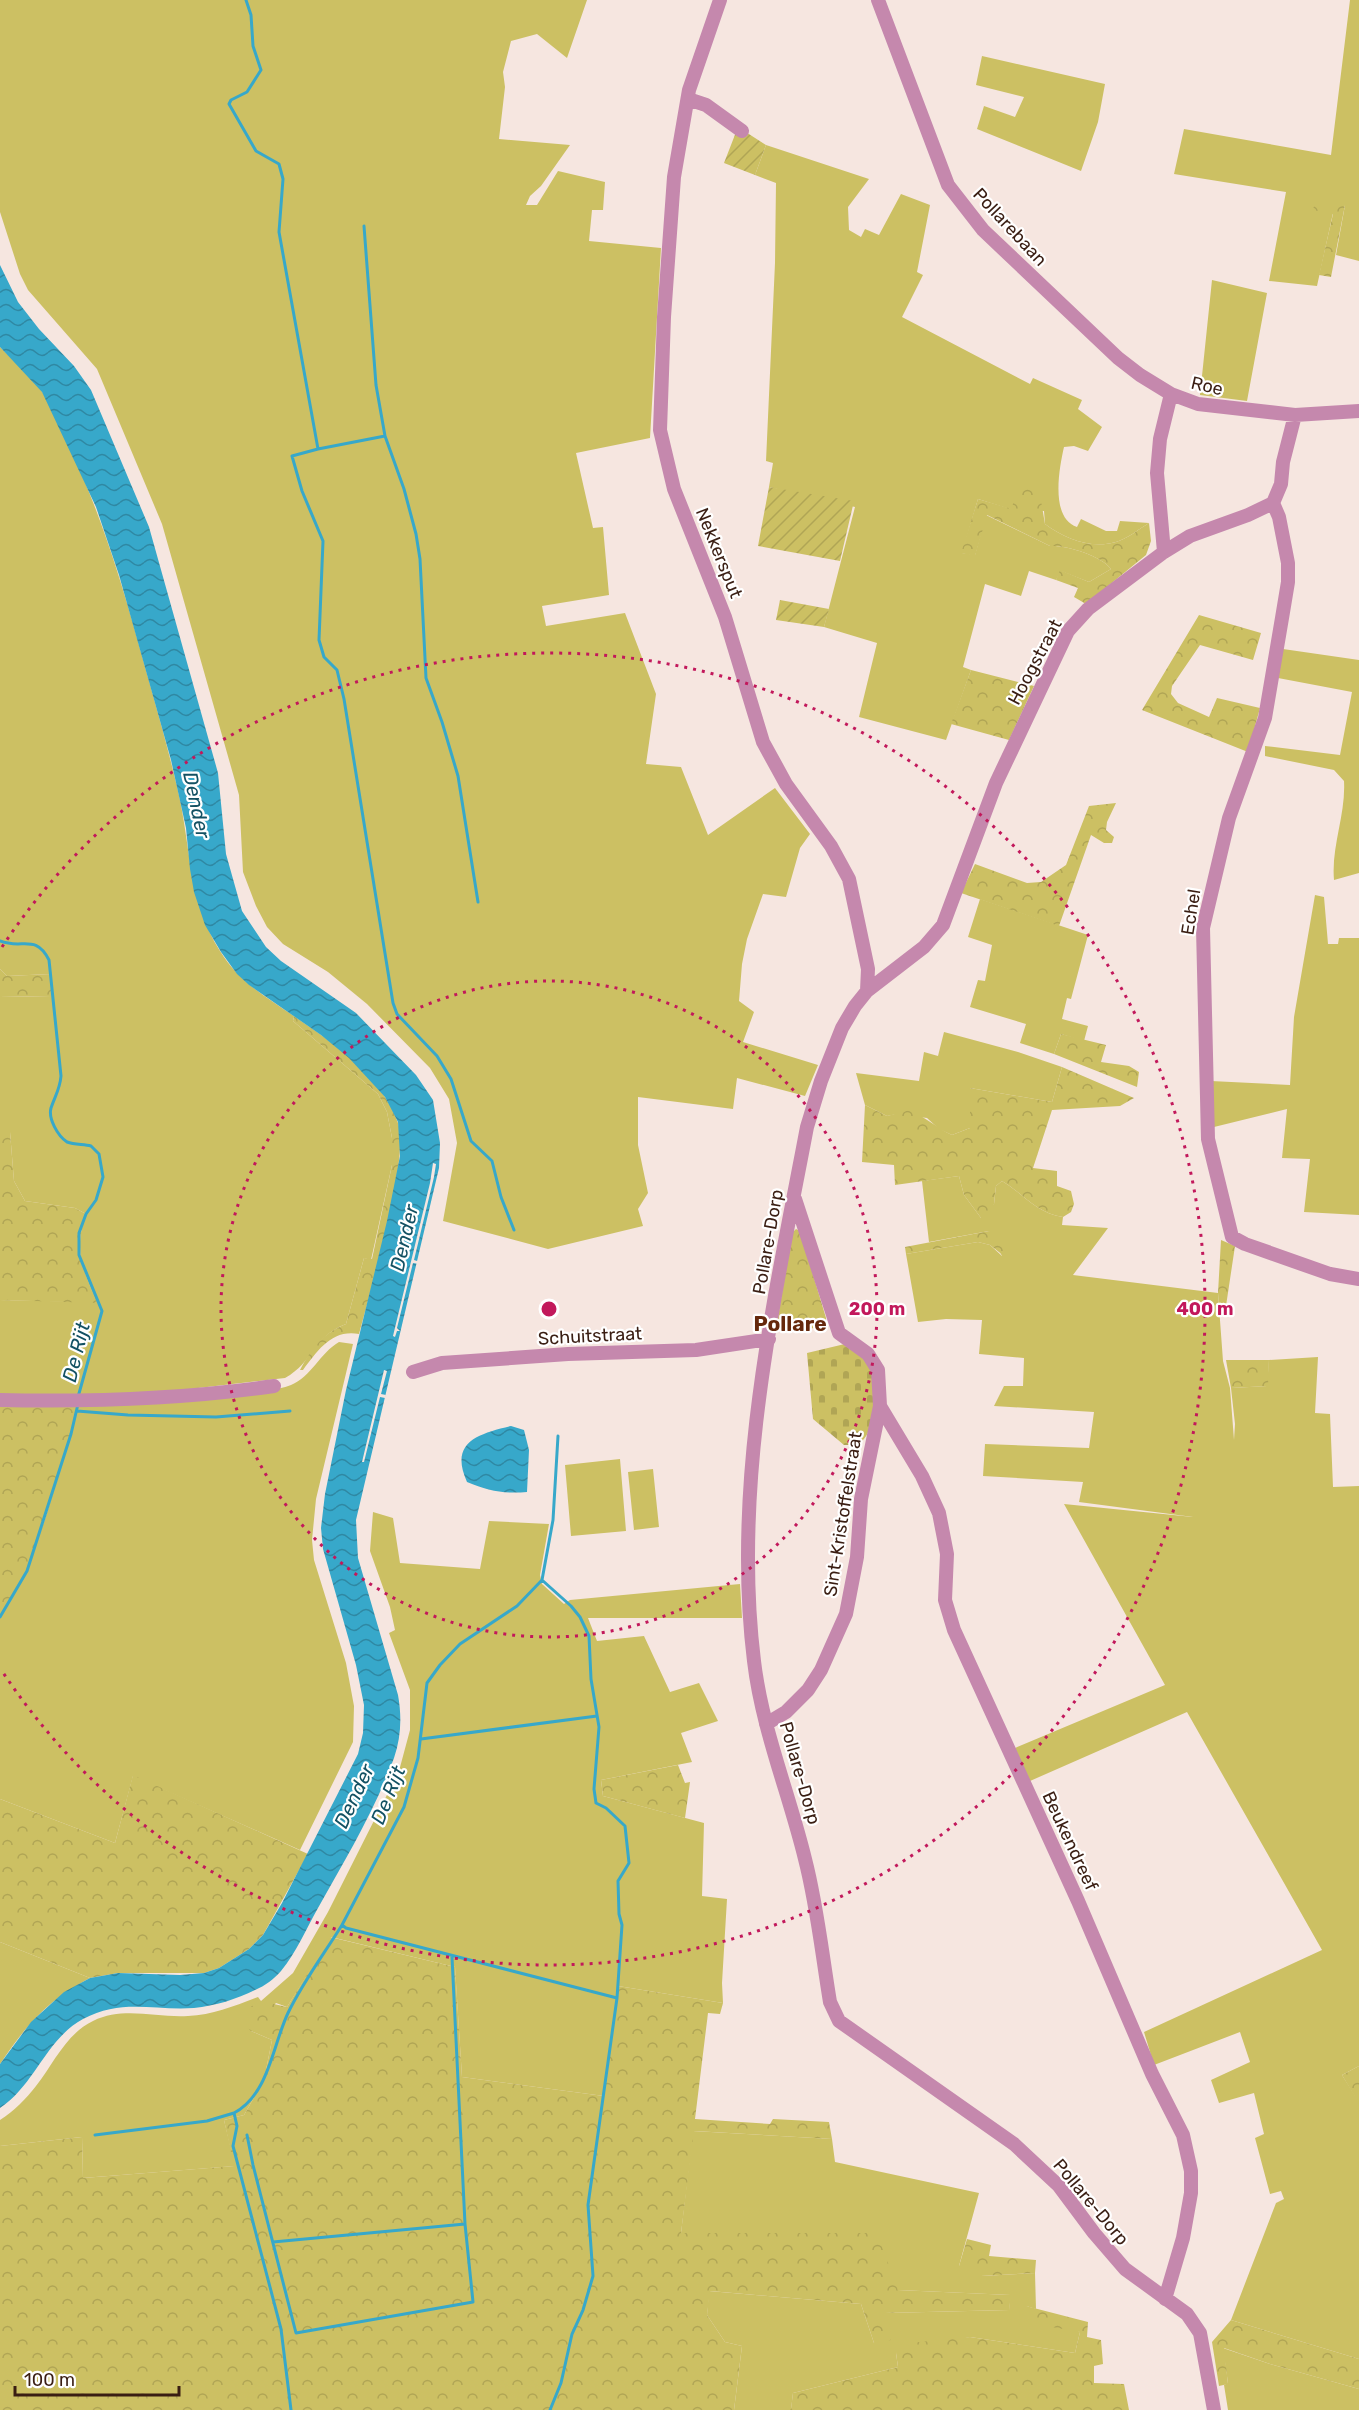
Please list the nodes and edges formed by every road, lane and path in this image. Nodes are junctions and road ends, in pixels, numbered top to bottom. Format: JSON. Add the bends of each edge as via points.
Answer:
{"nodes":[{"id":1,"x":720,"y":0,"type":"edge"},
{"id":2,"x":878,"y":0,"type":"edge"},
{"id":3,"x":687,"y":99,"type":"junction"},
{"id":4,"x":742,"y":131,"type":"dead end"},
{"id":5,"x":1171,"y":394,"type":"junction"},
{"id":6,"x":1359,"y":411,"type":"edge"},
{"id":7,"x":1295,"y":416,"type":"junction"},
{"id":8,"x":1273,"y":503,"type":"junction"},
{"id":9,"x":1164,"y":552,"type":"junction"},
{"id":10,"x":867,"y":991,"type":"junction"},
{"id":11,"x":794,"y":1196,"type":"junction"},
{"id":12,"x":1359,"y":1279,"type":"edge"},
{"id":13,"x":769,"y":1339,"type":"junction"},
{"id":14,"x":412,"y":1372,"type":"dead end"},
{"id":15,"x":274,"y":1386,"type":"dead end"},
{"id":16,"x":0,"y":1400,"type":"edge"},
{"id":17,"x":880,"y":1406,"type":"junction"},
{"id":18,"x":766,"y":1724,"type":"junction"},
{"id":19,"x":1165,"y":2299,"type":"junction"},
{"id":20,"x":1214,"y":2410,"type":"edge"}],
"edges":[{"from":1,"to":3,"type":"street","name":"Nekkersput"},
{"from":2,"to":5,"type":"street","name":"Pollarebaan","via":[[948,185],[969,214],[1118,358]]},
{"from":3,"to":4,"type":"street","via":[[706,105]]},
{"from":3,"to":10,"type":"street","name":"Nekkersput","via":[[674,177],[660,430],[674,489],[725,618],[763,742],[849,879],[868,969]]},
{"from":5,"to":7,"type":"street","name":"Roe","via":[[1198,404]]},
{"from":5,"to":9,"type":"street","name":"Roe","via":[[1157,473]]},
{"from":6,"to":7,"type":"street","name":"Roe"},
{"from":7,"to":8,"type":"street","via":[[1281,484]]},
{"from":8,"to":9,"type":"street","name":"Hoogstraat","via":[[1190,536]]},
{"from":8,"to":12,"type":"street","name":"Echel","via":[[1288,563],[1281,628],[1265,718],[1229,818],[1203,928],[1209,1139],[1232,1237],[1330,1274]]},
{"from":9,"to":10,"type":"street","name":"Hoogstraat","via":[[1088,609],[1068,631],[996,783],[943,925],[924,947]]},
{"from":10,"to":11,"type":"street","name":"Pollare-Dorp","via":[[842,1028],[821,1081],[807,1127]]},
{"from":11,"to":13,"type":"street","name":"Pollare-Dorp"},
{"from":11,"to":17,"type":"street","name":"Sint-Kristoffelstraat","via":[[839,1333],[868,1354],[878,1370]]},
{"from":13,"to":14,"type":"street","name":"Schuitstraat","via":[[696,1350],[568,1354],[442,1364]]},
{"from":13,"to":18,"type":"street","name":"Pollare-Dorp","via":[[753,1442],[749,1529],[754,1662]]},
{"from":15,"to":16,"type":"street","via":[[89,1402]]},
{"from":17,"to":18,"type":"street","name":"Sint-Kristoffelstraat","via":[[861,1500],[857,1557],[846,1614],[808,1690],[786,1712]]},
{"from":17,"to":19,"type":"street","name":"Beukendreef","via":[[939,1513],[947,1554],[945,1600],[954,1630],[1182,2135],[1191,2171],[1191,2193]]},
{"from":18,"to":19,"type":"street","name":"Pollare-Dorp","via":[[806,1860],[830,2002],[839,2021],[1014,2144],[1059,2186],[1113,2256]]},
{"from":19,"to":20,"type":"street","name":"Pollare-Dorp","via":[[1187,2313],[1200,2333]]}]}
